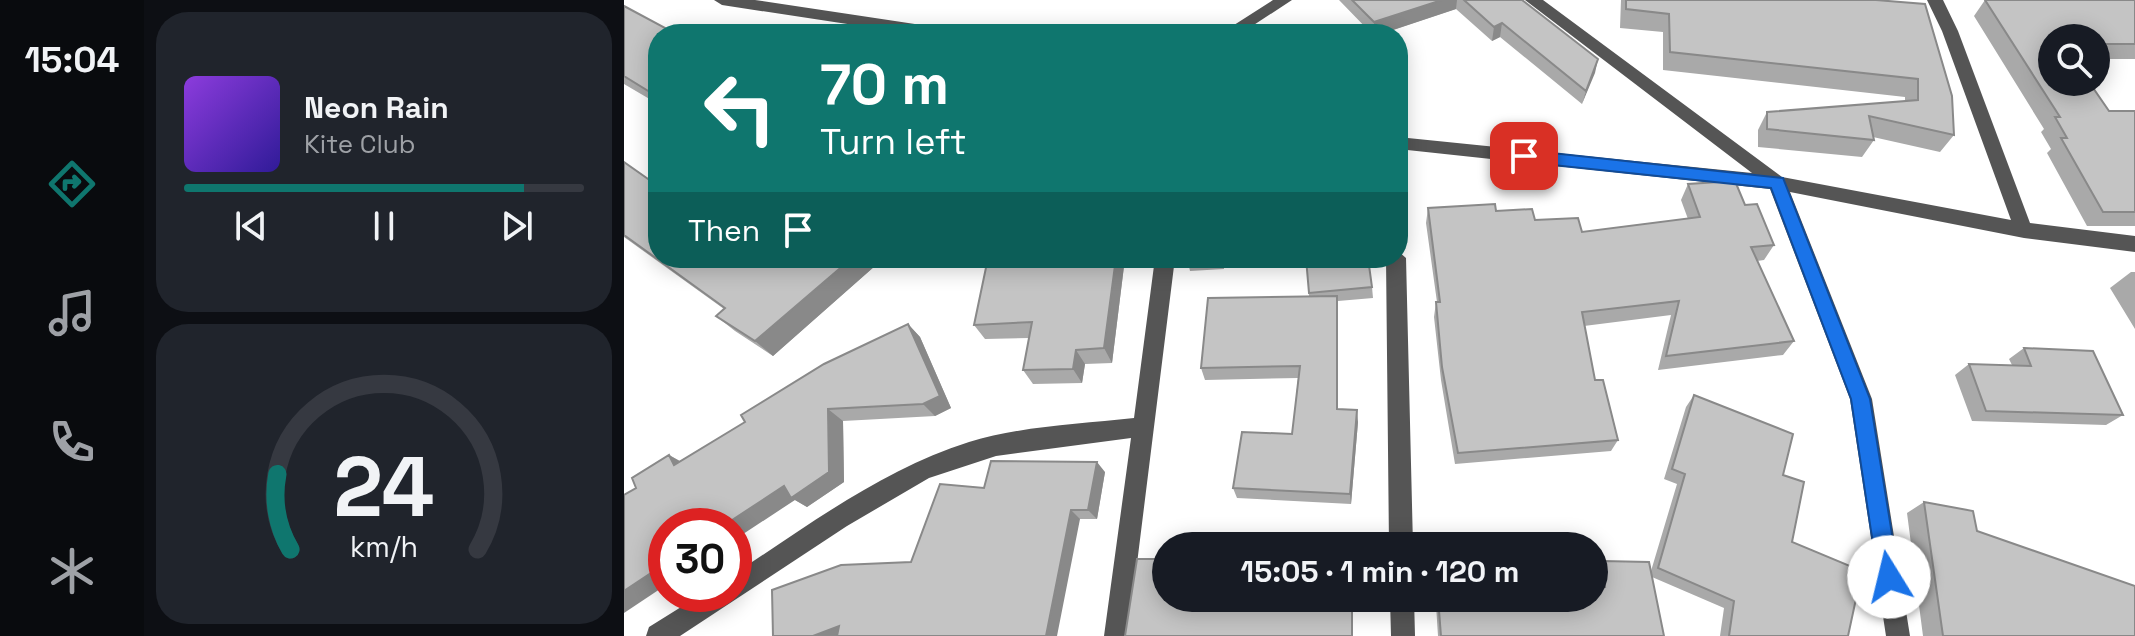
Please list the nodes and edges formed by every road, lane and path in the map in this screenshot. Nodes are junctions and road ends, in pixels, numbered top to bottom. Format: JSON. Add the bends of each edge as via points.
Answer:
{"nodes":[{"id":1,"x":722,"y":0,"type":"edge"},
{"id":2,"x":1284,"y":0,"type":"edge"},
{"id":3,"x":1533,"y":0,"type":"edge"},
{"id":4,"x":1935,"y":0,"type":"edge"},
{"id":5,"x":882,"y":24,"type":"edge"},
{"id":6,"x":1244,"y":24,"type":"edge"},
{"id":7,"x":1408,"y":144,"type":"edge"},
{"id":8,"x":1777,"y":183,"type":"junction"},
{"id":9,"x":2024,"y":231,"type":"junction"},
{"id":10,"x":2135,"y":244,"type":"edge"},
{"id":11,"x":1164,"y":268,"type":"edge"},
{"id":12,"x":1396,"y":268,"type":"edge"},
{"id":13,"x":1142,"y":427,"type":"junction"},
{"id":14,"x":1401,"y":532,"type":"edge"},
{"id":15,"x":752,"y":576,"type":"edge"},
{"id":16,"x":696,"y":612,"type":"edge"},
{"id":17,"x":1402,"y":612,"type":"edge"},
{"id":18,"x":658,"y":636,"type":"edge"},
{"id":19,"x":1116,"y":636,"type":"edge"},
{"id":20,"x":1403,"y":636,"type":"edge"},
{"id":21,"x":1898,"y":636,"type":"edge"}],
"edges":[{"from":1,"to":5,"type":"street"},
{"from":2,"to":6,"type":"street"},
{"from":3,"to":8,"type":"street"},
{"from":4,"to":9,"type":"street"},
{"from":7,"to":8,"type":"street"},
{"from":8,"to":9,"type":"street"},
{"from":8,"to":21,"type":"street","via":[[1861,399]]},
{"from":9,"to":10,"type":"street"},
{"from":11,"to":13,"type":"street"},
{"from":12,"to":14,"type":"street"},
{"from":13,"to":15,"type":"street","via":[[1004,443],[949,459],[894,485]]},
{"from":13,"to":19,"type":"street"},
{"from":16,"to":18,"type":"street"},
{"from":17,"to":20,"type":"street"}]}
